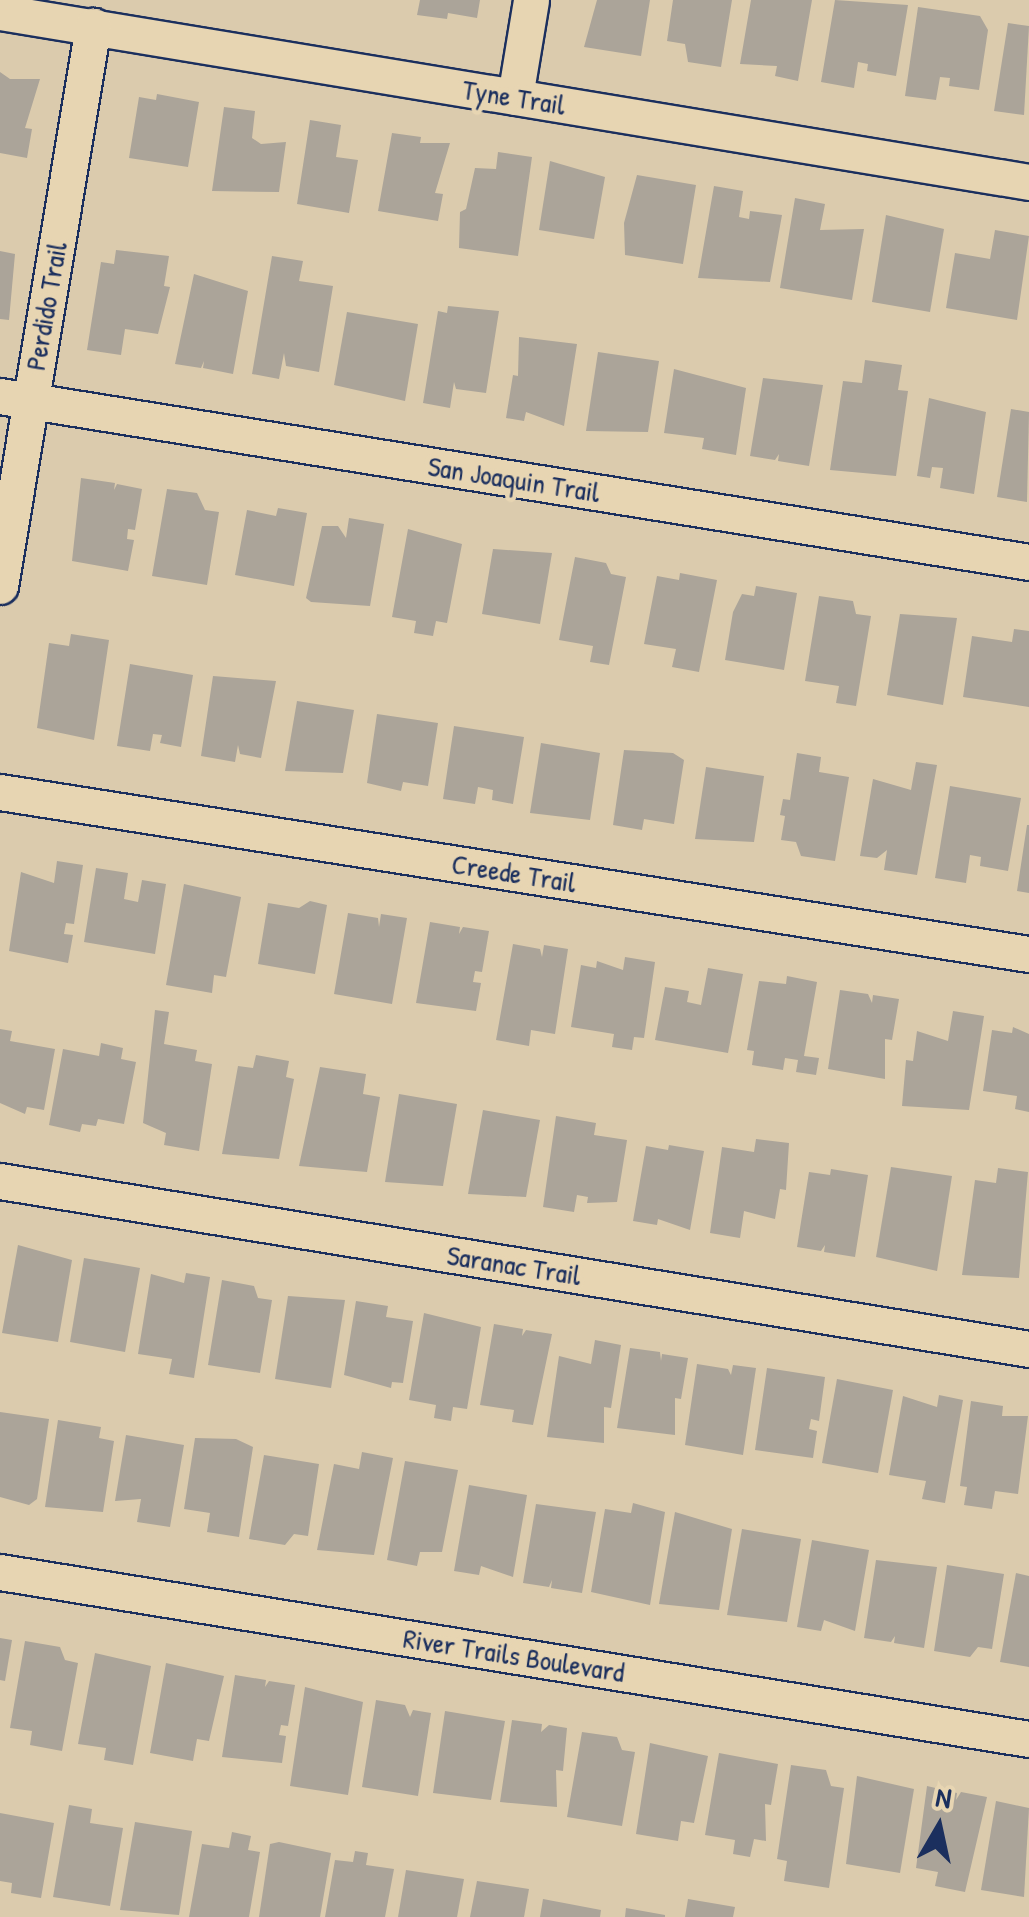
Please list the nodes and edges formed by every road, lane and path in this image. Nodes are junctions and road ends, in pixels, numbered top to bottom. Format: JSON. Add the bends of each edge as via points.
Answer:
{"nodes":[{"id":1,"x":531,"y":0,"type":"edge"},
{"id":2,"x":0,"y":12,"type":"edge"},
{"id":3,"x":93,"y":26,"type":"junction"},
{"id":4,"x":515,"y":98,"type":"junction"},
{"id":5,"x":1029,"y":182,"type":"edge"},
{"id":6,"x":15,"y":399,"type":"edge"},
{"id":7,"x":1029,"y":562,"type":"edge"},
{"id":8,"x":0,"y":586,"type":"edge"},
{"id":9,"x":0,"y":792,"type":"edge"},
{"id":10,"x":1029,"y":954,"type":"edge"},
{"id":11,"x":0,"y":1182,"type":"edge"},
{"id":12,"x":1029,"y":1349,"type":"edge"},
{"id":13,"x":0,"y":1572,"type":"edge"},
{"id":14,"x":1029,"y":1739,"type":"edge"}],
"edges":[{"from":1,"to":4,"type":"street"},
{"from":2,"to":3,"type":"street","name":"Tyne Trail"},
{"from":3,"to":4,"type":"street","name":"Tyne Trail"},
{"from":3,"to":6,"type":"street","name":"Perdido Trail"},
{"from":4,"to":5,"type":"street","name":"Tyne Trail"},
{"from":6,"to":7,"type":"street","name":"San Joaquin Trail"},
{"from":6,"to":8,"type":"street","name":"Perdido Trail"},
{"from":9,"to":10,"type":"street","name":"Creede Trail"},
{"from":11,"to":12,"type":"street","name":"Saranac Trail"},
{"from":13,"to":14,"type":"street","name":"River Trails Boulevard"}]}
